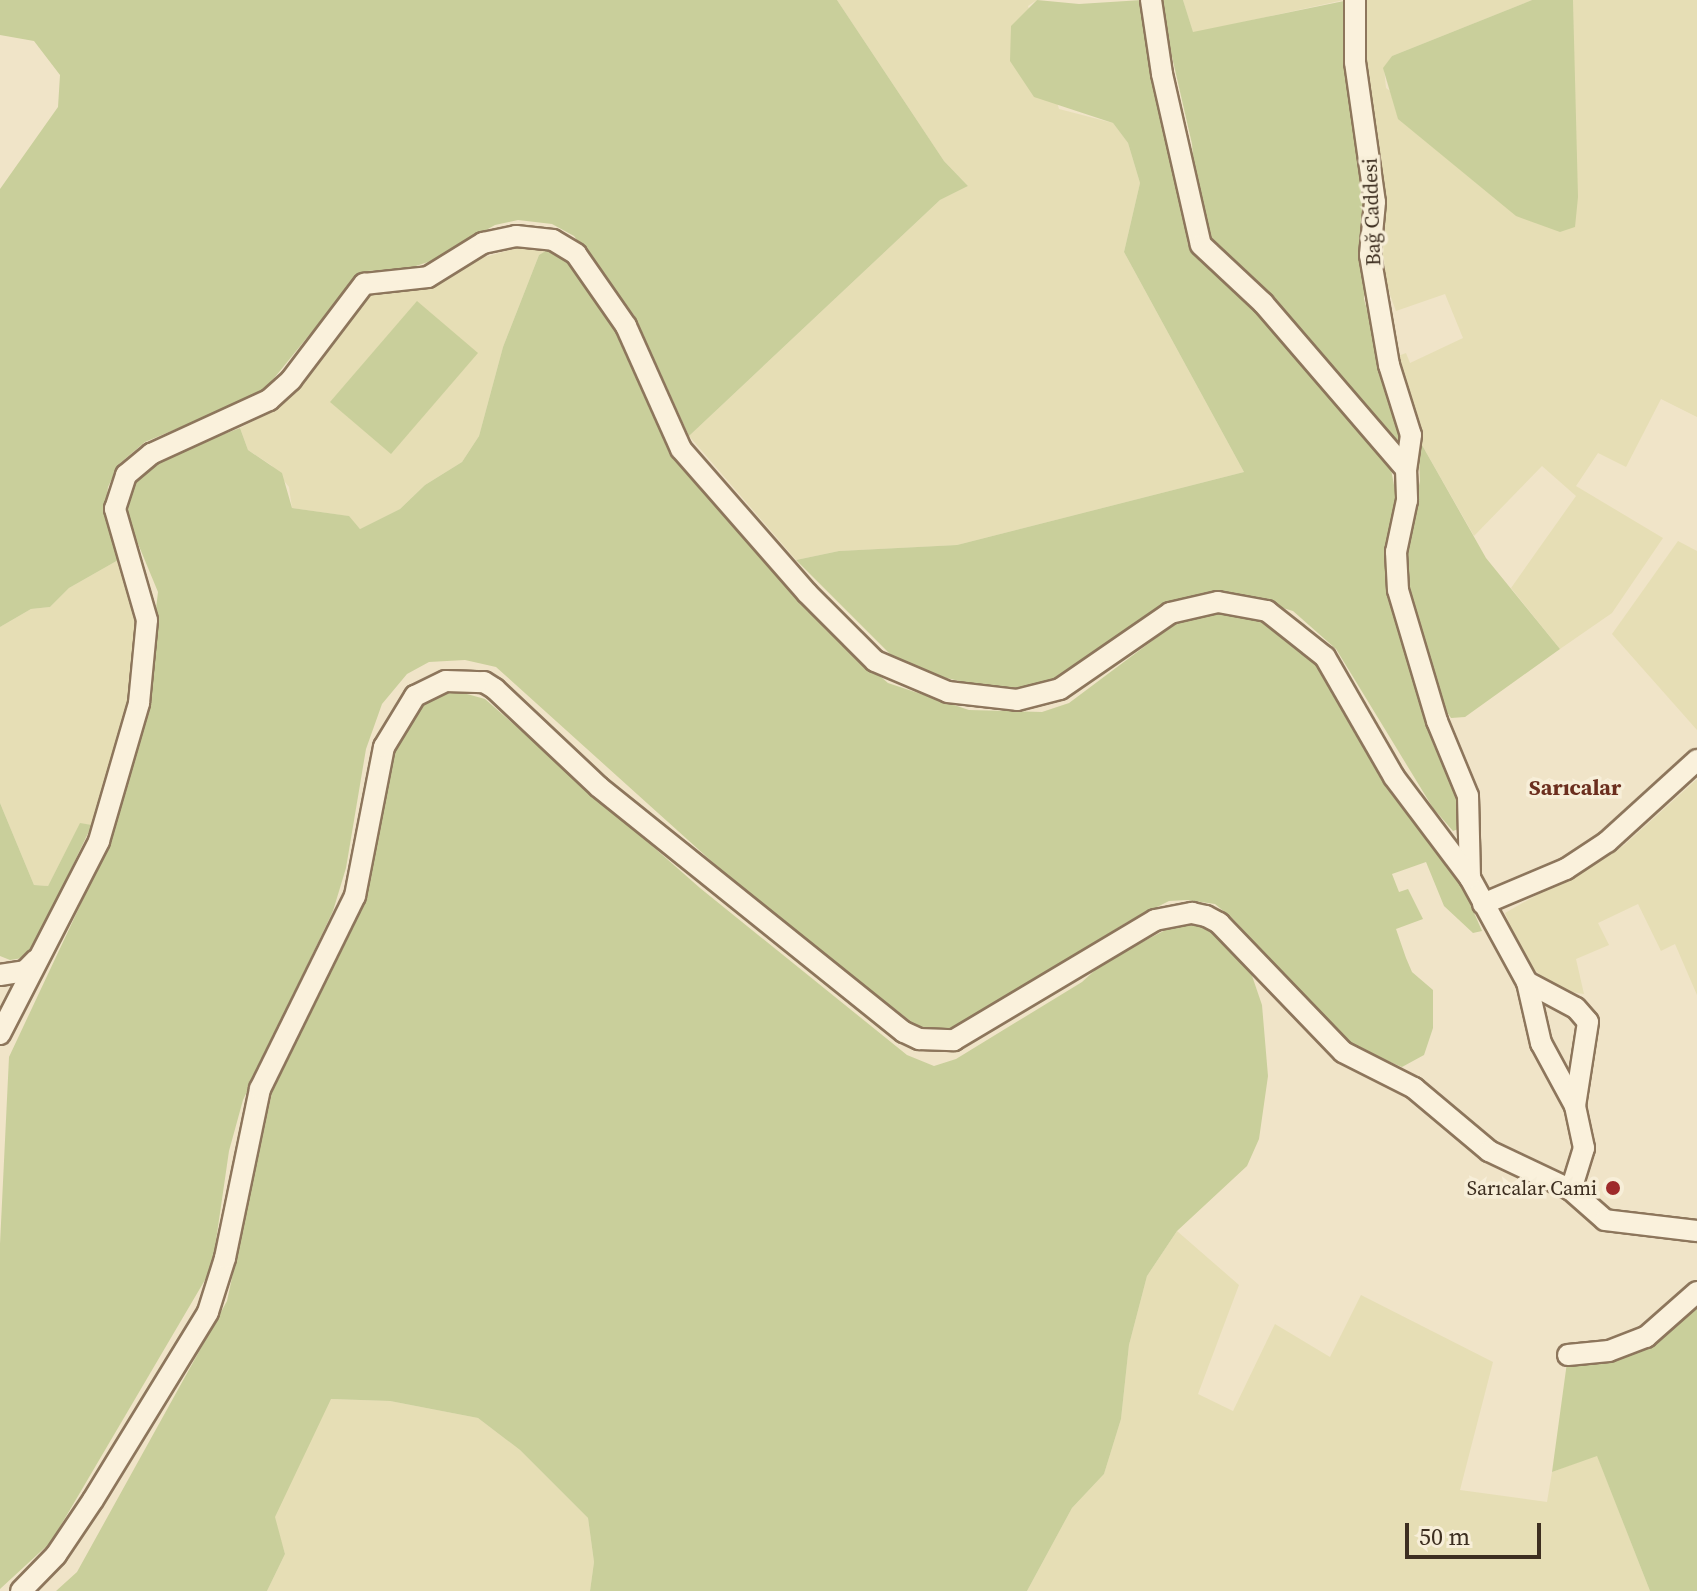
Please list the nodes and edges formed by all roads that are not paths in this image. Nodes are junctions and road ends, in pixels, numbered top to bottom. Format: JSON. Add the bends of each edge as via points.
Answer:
{"nodes":[{"id":1,"x":1151,"y":0,"type":"edge"},
{"id":2,"x":1355,"y":0,"type":"edge"},
{"id":3,"x":1406,"y":469,"type":"junction"},
{"id":4,"x":1697,"y":760,"type":"edge"},
{"id":5,"x":1470,"y":878,"type":"junction"},
{"id":6,"x":1483,"y":904,"type":"junction"},
{"id":7,"x":36,"y":960,"type":"junction"},
{"id":8,"x":0,"y":975,"type":"edge"},
{"id":9,"x":1527,"y":982,"type":"junction"},
{"id":10,"x":0,"y":1034,"type":"edge"},
{"id":11,"x":1575,"y":1106,"type":"junction"},
{"id":12,"x":1571,"y":1190,"type":"junction"},
{"id":13,"x":1697,"y":1231,"type":"edge"},
{"id":14,"x":1697,"y":1292,"type":"edge"},
{"id":15,"x":1568,"y":1355,"type":"dead end"},
{"id":16,"x":21,"y":1591,"type":"edge"}],
"edges":[{"from":1,"to":3,"type":"street","via":[[1201,245],[1263,303]]},
{"from":2,"to":3,"type":"street","name":"Bağ Caddesi","via":[[1355,62],[1375,202],[1370,255],[1389,365],[1411,435]]},
{"from":3,"to":5,"type":"street","name":"Bağ Caddesi","via":[[1407,500],[1396,552],[1398,590],[1437,721],[1468,796]]},
{"from":4,"to":6,"type":"street","via":[[1607,842],[1566,869]]},
{"from":5,"to":6,"type":"street"},
{"from":5,"to":7,"type":"street","via":[[1394,777],[1325,657],[1267,611],[1218,602],[1170,613],[1060,689],[1017,700],[948,692],[875,661],[807,593],[681,449],[626,326],[576,254],[553,240],[516,236],[483,243],[428,277],[364,284],[291,380],[269,400],[151,454],[126,475],[115,509],[147,620],[139,703],[99,841]]},
{"from":6,"to":9,"type":"street"},
{"from":7,"to":8,"type":"street","via":[[25,971]]},
{"from":7,"to":10,"type":"street"},
{"from":9,"to":11,"type":"street","via":[[1541,1043]]},
{"from":9,"to":11,"type":"street","via":[[1576,1008],[1588,1022]]},
{"from":11,"to":12,"type":"street","via":[[1585,1139]]},
{"from":12,"to":13,"type":"street","via":[[1605,1220]]},
{"from":12,"to":16,"type":"street","via":[[1489,1151],[1414,1088],[1343,1052],[1219,923],[1206,916],[1192,913],[1155,920],[954,1040],[904,1032],[599,787],[495,689],[484,682],[446,681],[415,696],[384,747],[355,896],[260,1089],[225,1258],[208,1312],[78,1522],[44,1570]]},
{"from":14,"to":15,"type":"street","via":[[1636,1342]]}]}
